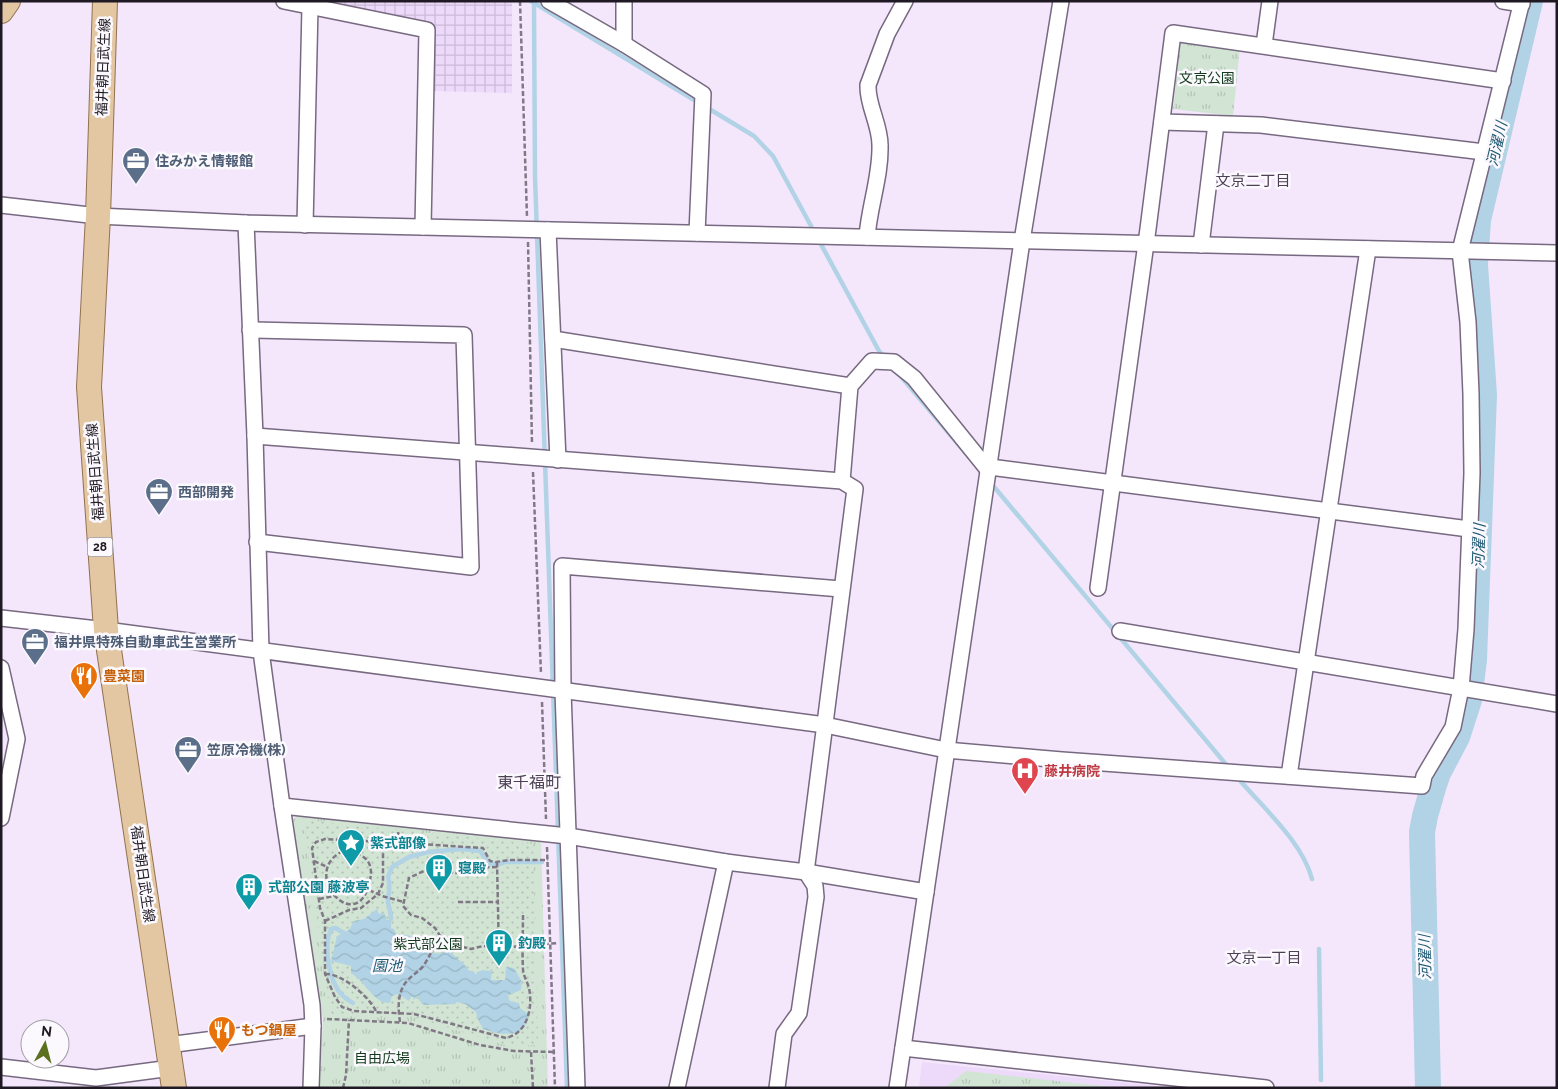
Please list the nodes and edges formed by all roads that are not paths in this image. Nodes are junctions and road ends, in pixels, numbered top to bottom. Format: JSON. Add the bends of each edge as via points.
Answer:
{"nodes":[{"id":1,"x":8,"y":1,"type":"edge"},
{"id":2,"x":104,"y":1,"type":"edge"},
{"id":3,"x":284,"y":1,"type":"edge"},
{"id":4,"x":549,"y":1,"type":"edge"},
{"id":5,"x":624,"y":1,"type":"edge"},
{"id":6,"x":905,"y":1,"type":"edge"},
{"id":7,"x":1061,"y":1,"type":"edge"},
{"id":8,"x":1270,"y":1,"type":"edge"},
{"id":9,"x":1503,"y":1,"type":"edge"},
{"id":10,"x":1522,"y":3,"type":"edge"},
{"id":11,"x":310,"y":7,"type":"junction"},
{"id":12,"x":1,"y":11,"type":"edge"},
{"id":13,"x":624,"y":44,"type":"junction"},
{"id":14,"x":1264,"y":45,"type":"junction"},
{"id":15,"x":1503,"y":80,"type":"junction"},
{"id":16,"x":1162,"y":122,"type":"junction"},
{"id":17,"x":1216,"y":124,"type":"junction"},
{"id":18,"x":1484,"y":152,"type":"junction"},
{"id":19,"x":1,"y":205,"type":"edge"},
{"id":20,"x":98,"y":216,"type":"junction"},
{"id":21,"x":246,"y":223,"type":"junction"},
{"id":22,"x":306,"y":225,"type":"junction"},
{"id":23,"x":423,"y":227,"type":"junction"},
{"id":24,"x":548,"y":230,"type":"junction"},
{"id":25,"x":697,"y":233,"type":"junction"},
{"id":26,"x":867,"y":237,"type":"junction"},
{"id":27,"x":1022,"y":241,"type":"junction"},
{"id":28,"x":1146,"y":244,"type":"junction"},
{"id":29,"x":1201,"y":245,"type":"junction"},
{"id":30,"x":1368,"y":249,"type":"junction"},
{"id":31,"x":1460,"y":251,"type":"junction"},
{"id":32,"x":1557,"y":253,"type":"edge"},
{"id":33,"x":250,"y":330,"type":"junction"},
{"id":34,"x":552,"y":339,"type":"junction"},
{"id":35,"x":850,"y":386,"type":"junction"},
{"id":36,"x":255,"y":436,"type":"junction"},
{"id":37,"x":469,"y":453,"type":"junction"},
{"id":38,"x":558,"y":460,"type":"junction"},
{"id":39,"x":989,"y":469,"type":"junction"},
{"id":40,"x":842,"y":481,"type":"junction"},
{"id":41,"x":1112,"y":482,"type":"junction"},
{"id":42,"x":1329,"y":510,"type":"junction"},
{"id":43,"x":1469,"y":529,"type":"junction"},
{"id":44,"x":257,"y":542,"type":"junction"},
{"id":45,"x":1098,"y":588,"type":"dead end"},
{"id":46,"x":841,"y":590,"type":"junction"},
{"id":47,"x":1,"y":618,"type":"edge"},
{"id":48,"x":106,"y":630,"type":"junction"},
{"id":49,"x":1120,"y":631,"type":"dead end"},
{"id":50,"x":260,"y":651,"type":"junction"},
{"id":51,"x":1307,"y":662,"type":"junction"},
{"id":52,"x":1,"y":668,"type":"edge"},
{"id":53,"x":1461,"y":688,"type":"junction"},
{"id":54,"x":563,"y":691,"type":"junction"},
{"id":55,"x":1557,"y":704,"type":"edge"},
{"id":56,"x":7,"y":723,"type":"edge"},
{"id":57,"x":825,"y":725,"type":"junction"},
{"id":58,"x":946,"y":750,"type":"junction"},
{"id":59,"x":1289,"y":776,"type":"junction"},
{"id":60,"x":282,"y":806,"type":"junction"},
{"id":61,"x":1,"y":818,"type":"edge"},
{"id":62,"x":568,"y":836,"type":"junction"},
{"id":63,"x":726,"y":862,"type":"junction"},
{"id":64,"x":806,"y":872,"type":"junction"},
{"id":65,"x":926,"y":892,"type":"junction"},
{"id":66,"x":313,"y":1022,"type":"junction"},
{"id":67,"x":903,"y":1048,"type":"junction"},
{"id":68,"x":1,"y":1067,"type":"edge"},
{"id":69,"x":171,"y":1067,"type":"edge"},
{"id":70,"x":311,"y":1088,"type":"edge"},
{"id":71,"x":577,"y":1088,"type":"edge"},
{"id":72,"x":677,"y":1088,"type":"edge"},
{"id":73,"x":777,"y":1088,"type":"edge"},
{"id":74,"x":897,"y":1088,"type":"edge"},
{"id":75,"x":1266,"y":1088,"type":"edge"}],
"edges":[{"from":1,"to":12,"type":"main road"},
{"from":2,"to":20,"type":"main road","name":"福井朝日武生線","number":"28"},
{"from":3,"to":11,"type":"street"},
{"from":4,"to":13,"type":"street"},
{"from":5,"to":13,"type":"street"},
{"from":6,"to":26,"type":"street","via":[[887,34],[868,85],[867,93],[880,143]]},
{"from":7,"to":27,"type":"street"},
{"from":8,"to":14,"type":"street"},
{"from":9,"to":10,"type":"street"},
{"from":10,"to":15,"type":"street"},
{"from":11,"to":22,"type":"street"},
{"from":11,"to":23,"type":"street","via":[[427,30]]},
{"from":13,"to":25,"type":"street","via":[[703,94]]},
{"from":14,"to":15,"type":"street"},
{"from":14,"to":16,"type":"street","via":[[1172,33]]},
{"from":15,"to":18,"type":"street"},
{"from":16,"to":17,"type":"street"},
{"from":16,"to":28,"type":"street"},
{"from":17,"to":18,"type":"street","via":[[1261,125]]},
{"from":17,"to":29,"type":"street"},
{"from":18,"to":31,"type":"street"},
{"from":19,"to":20,"type":"street"},
{"from":20,"to":21,"type":"street"},
{"from":20,"to":48,"type":"main road","name":"福井朝日武生線","number":"28","via":[[89,387]]},
{"from":21,"to":22,"type":"street"},
{"from":21,"to":33,"type":"street"},
{"from":22,"to":23,"type":"street"},
{"from":23,"to":24,"type":"street"},
{"from":24,"to":25,"type":"street"},
{"from":24,"to":34,"type":"street"},
{"from":25,"to":26,"type":"street"},
{"from":26,"to":27,"type":"street"},
{"from":27,"to":28,"type":"street"},
{"from":27,"to":39,"type":"street"},
{"from":28,"to":29,"type":"street"},
{"from":28,"to":41,"type":"street"},
{"from":29,"to":30,"type":"street"},
{"from":30,"to":31,"type":"street"},
{"from":30,"to":42,"type":"street"},
{"from":31,"to":32,"type":"street"},
{"from":31,"to":43,"type":"street","via":[[1468,322],[1471,394]]},
{"from":33,"to":36,"type":"street"},
{"from":33,"to":37,"type":"street","via":[[464,335]]},
{"from":34,"to":35,"type":"street"},
{"from":34,"to":38,"type":"street"},
{"from":35,"to":39,"type":"street","via":[[872,361],[894,362],[914,378]]},
{"from":35,"to":40,"type":"street"},
{"from":36,"to":37,"type":"street"},
{"from":36,"to":44,"type":"street"},
{"from":37,"to":38,"type":"street"},
{"from":37,"to":44,"type":"street","via":[[471,567]]},
{"from":38,"to":40,"type":"street"},
{"from":39,"to":41,"type":"street"},
{"from":39,"to":58,"type":"street"},
{"from":40,"to":46,"type":"street","via":[[855,490]]},
{"from":41,"to":42,"type":"street"},
{"from":41,"to":45,"type":"street"},
{"from":42,"to":43,"type":"street"},
{"from":42,"to":51,"type":"street"},
{"from":43,"to":53,"type":"street"},
{"from":44,"to":50,"type":"street"},
{"from":46,"to":54,"type":"street","via":[[562,566]]},
{"from":46,"to":57,"type":"street"},
{"from":47,"to":48,"type":"street"},
{"from":48,"to":50,"type":"street"},
{"from":48,"to":69,"type":"main road","name":"福井朝日武生線","number":"28"},
{"from":49,"to":51,"type":"street"},
{"from":50,"to":54,"type":"street"},
{"from":50,"to":60,"type":"street"},
{"from":51,"to":53,"type":"street"},
{"from":51,"to":59,"type":"street"},
{"from":52,"to":56,"type":"street"},
{"from":53,"to":55,"type":"street"},
{"from":53,"to":59,"type":"street","via":[[1453,727],[1424,776],[1422,786]]},
{"from":54,"to":57,"type":"street"},
{"from":54,"to":62,"type":"street"},
{"from":56,"to":61,"type":"street","via":[[17,739]]},
{"from":57,"to":58,"type":"street"},
{"from":57,"to":64,"type":"street"},
{"from":58,"to":59,"type":"street"},
{"from":58,"to":65,"type":"street"},
{"from":60,"to":62,"type":"street"},
{"from":60,"to":66,"type":"street"},
{"from":62,"to":63,"type":"street"},
{"from":62,"to":71,"type":"street"},
{"from":63,"to":64,"type":"street"},
{"from":63,"to":72,"type":"street"},
{"from":64,"to":65,"type":"street"},
{"from":64,"to":73,"type":"street","via":[[815,886],[816,897],[799,1013],[784,1034]]},
{"from":65,"to":67,"type":"street"},
{"from":66,"to":69,"type":"street"},
{"from":66,"to":70,"type":"street"},
{"from":67,"to":74,"type":"street"},
{"from":67,"to":75,"type":"street"},
{"from":68,"to":69,"type":"street","via":[[96,1078]]}]}
